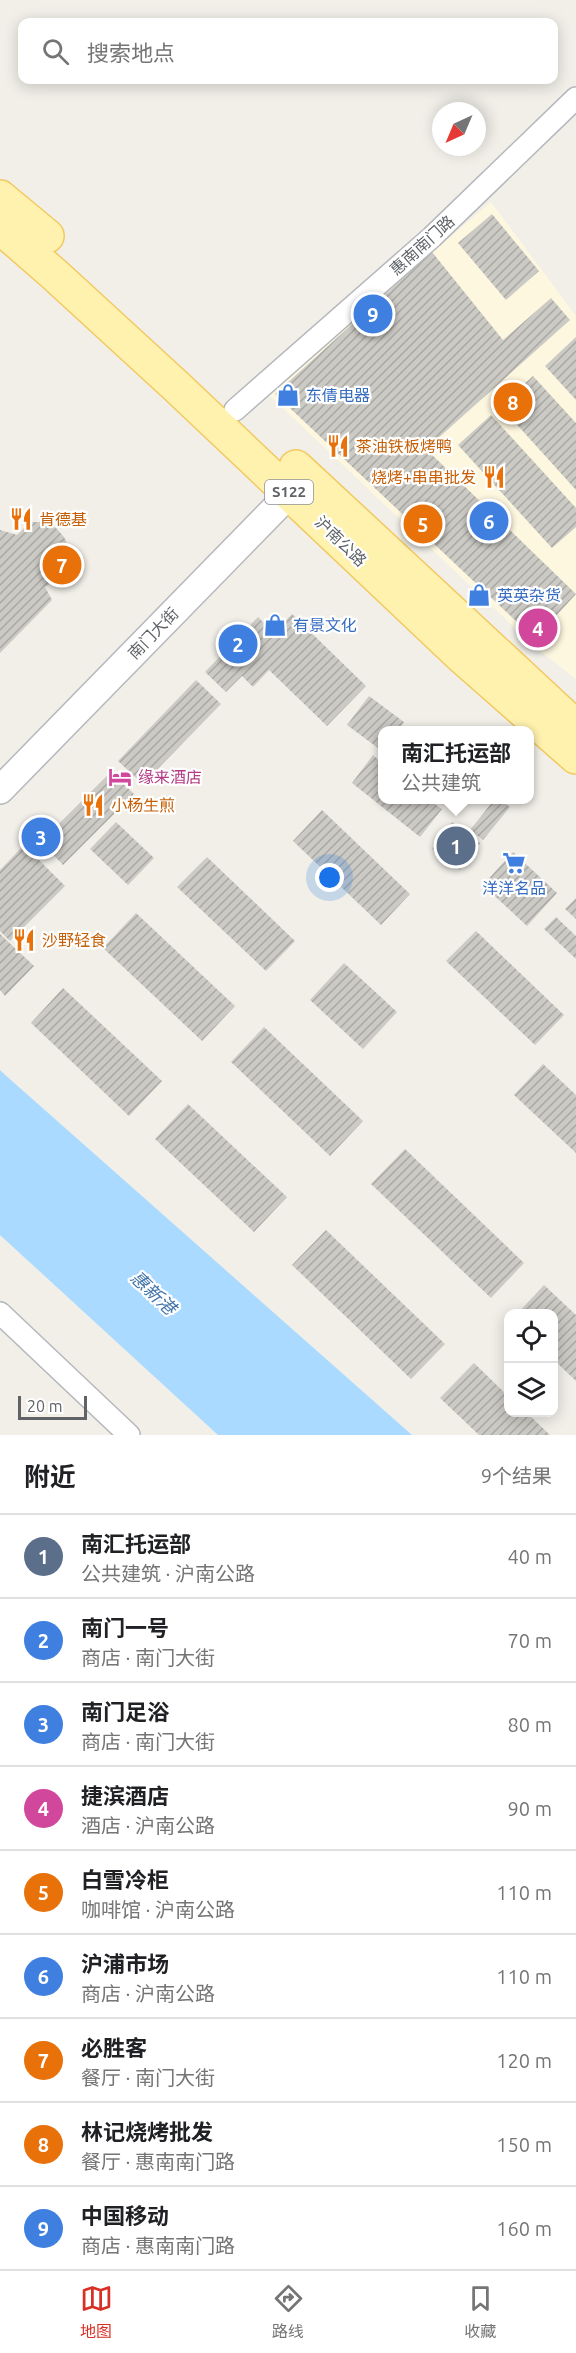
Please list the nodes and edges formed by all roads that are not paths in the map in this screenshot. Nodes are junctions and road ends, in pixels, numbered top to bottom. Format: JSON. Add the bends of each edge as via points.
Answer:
{"nodes":[{"id":1,"x":576,"y":98,"type":"edge"},
{"id":2,"x":0,"y":197,"type":"edge"},
{"id":3,"x":0,"y":227,"type":"edge"},
{"id":4,"x":235,"y":410,"type":"junction"},
{"id":5,"x":298,"y":485,"type":"junction"},
{"id":6,"x":576,"y":727,"type":"edge"},
{"id":7,"x":576,"y":757,"type":"edge"},
{"id":8,"x":0,"y":790,"type":"edge"},
{"id":9,"x":0,"y":1313,"type":"edge"},
{"id":10,"x":129,"y":1435,"type":"edge"}],
"edges":[{"from":1,"to":4,"type":"street","name":"惠南南门路","via":[[432,237]]},
{"from":2,"to":4,"type":"main road","name":"沪南公路","number":"S122"},
{"from":3,"to":5,"type":"main road","name":"沪南公路","number":"S122"},
{"from":4,"to":5,"type":"main road","name":"沪南公路","number":"S122"},
{"from":5,"to":6,"type":"main road","name":"沪南公路","number":"S122"},
{"from":5,"to":7,"type":"main road","name":"沪南公路","number":"S122","via":[[460,656]]},
{"from":5,"to":8,"type":"street","name":"南门大街"},
{"from":9,"to":10,"type":"street"}]}
